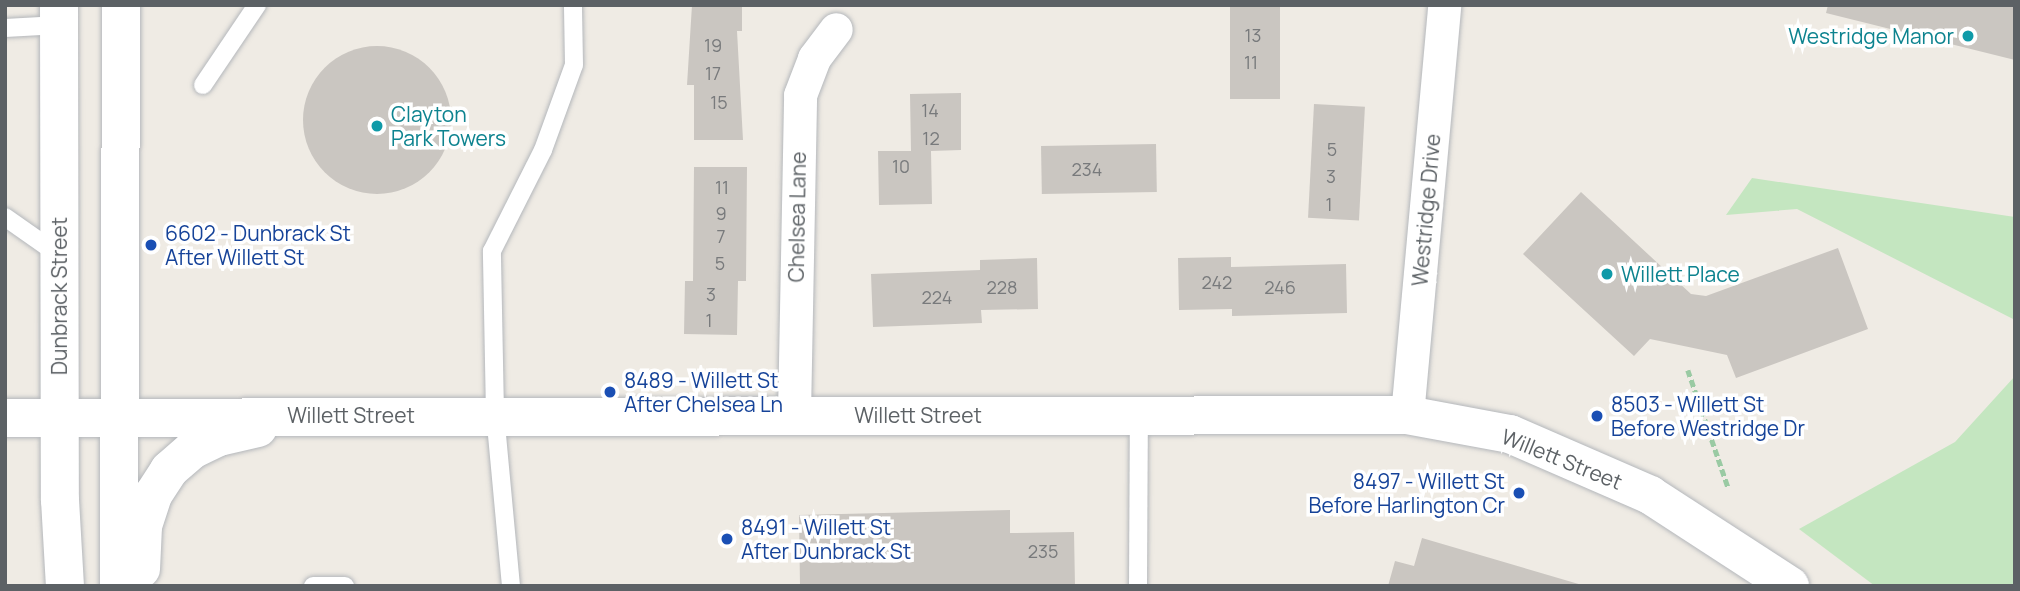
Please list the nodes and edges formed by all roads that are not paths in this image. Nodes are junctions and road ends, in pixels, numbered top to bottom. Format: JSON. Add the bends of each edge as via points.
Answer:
{"nodes":[{"id":1,"x":121,"y":5,"type":"edge"},
{"id":2,"x":257,"y":5,"type":"edge"},
{"id":3,"x":573,"y":5,"type":"edge"},
{"id":4,"x":1444,"y":5,"type":"edge"},
{"id":5,"x":59,"y":15,"type":"edge"},
{"id":6,"x":5,"y":28,"type":"edge"},
{"id":7,"x":836,"y":29,"type":"dead end"},
{"id":8,"x":204,"y":85,"type":"dead end"},
{"id":9,"x":5,"y":217,"type":"edge"},
{"id":10,"x":59,"y":255,"type":"junction"},
{"id":11,"x":495,"y":414,"type":"junction"},
{"id":12,"x":120,"y":415,"type":"junction"},
{"id":13,"x":318,"y":415,"type":"junction"},
{"id":14,"x":794,"y":415,"type":"junction"},
{"id":15,"x":1139,"y":415,"type":"junction"},
{"id":16,"x":1408,"y":415,"type":"junction"},
{"id":17,"x":59,"y":417,"type":"junction"},
{"id":18,"x":5,"y":418,"type":"edge"},
{"id":19,"x":65,"y":586,"type":"edge"},
{"id":20,"x":119,"y":586,"type":"edge"},
{"id":21,"x":140,"y":586,"type":"edge"},
{"id":22,"x":313,"y":586,"type":"edge"},
{"id":23,"x":345,"y":586,"type":"edge"},
{"id":24,"x":511,"y":586,"type":"edge"},
{"id":25,"x":1138,"y":586,"type":"edge"},
{"id":26,"x":1790,"y":586,"type":"edge"}],
"edges":[{"from":1,"to":12,"type":"street"},
{"from":2,"to":8,"type":"lane"},
{"from":3,"to":11,"type":"lane","via":[[574,65],[543,149],[492,251]]},
{"from":4,"to":16,"type":"street","name":"Westridge Drive"},
{"from":5,"to":6,"type":"lane"},
{"from":5,"to":10,"type":"street","name":"Dunbrack Street"},
{"from":7,"to":14,"type":"street","name":"Chelsea Lane","via":[[814,58],[800,95]]},
{"from":9,"to":10,"type":"lane"},
{"from":10,"to":17,"type":"street","name":"Dunbrack Street"},
{"from":11,"to":13,"type":"street","name":"Willett Street"},
{"from":11,"to":14,"type":"street","name":"Willett Street"},
{"from":11,"to":24,"type":"lane"},
{"from":12,"to":13,"type":"street","name":"Willett Street"},
{"from":12,"to":17,"type":"street","name":"Willett Street"},
{"from":12,"to":20,"type":"street"},
{"from":13,"to":21,"type":"street","via":[[219,437],[192,450],[169,470],[153,495],[143,526]]},
{"from":14,"to":15,"type":"street","name":"Willett Street"},
{"from":15,"to":16,"type":"street","name":"Willett Street"},
{"from":15,"to":25,"type":"lane"},
{"from":16,"to":26,"type":"street","name":"Willett Street","via":[[1510,434],[1650,495]]},
{"from":17,"to":18,"type":"street","name":"Willett Street"},
{"from":17,"to":19,"type":"street","name":"Dunbrack Street"},
{"from":22,"to":23,"type":"lane"}]}
